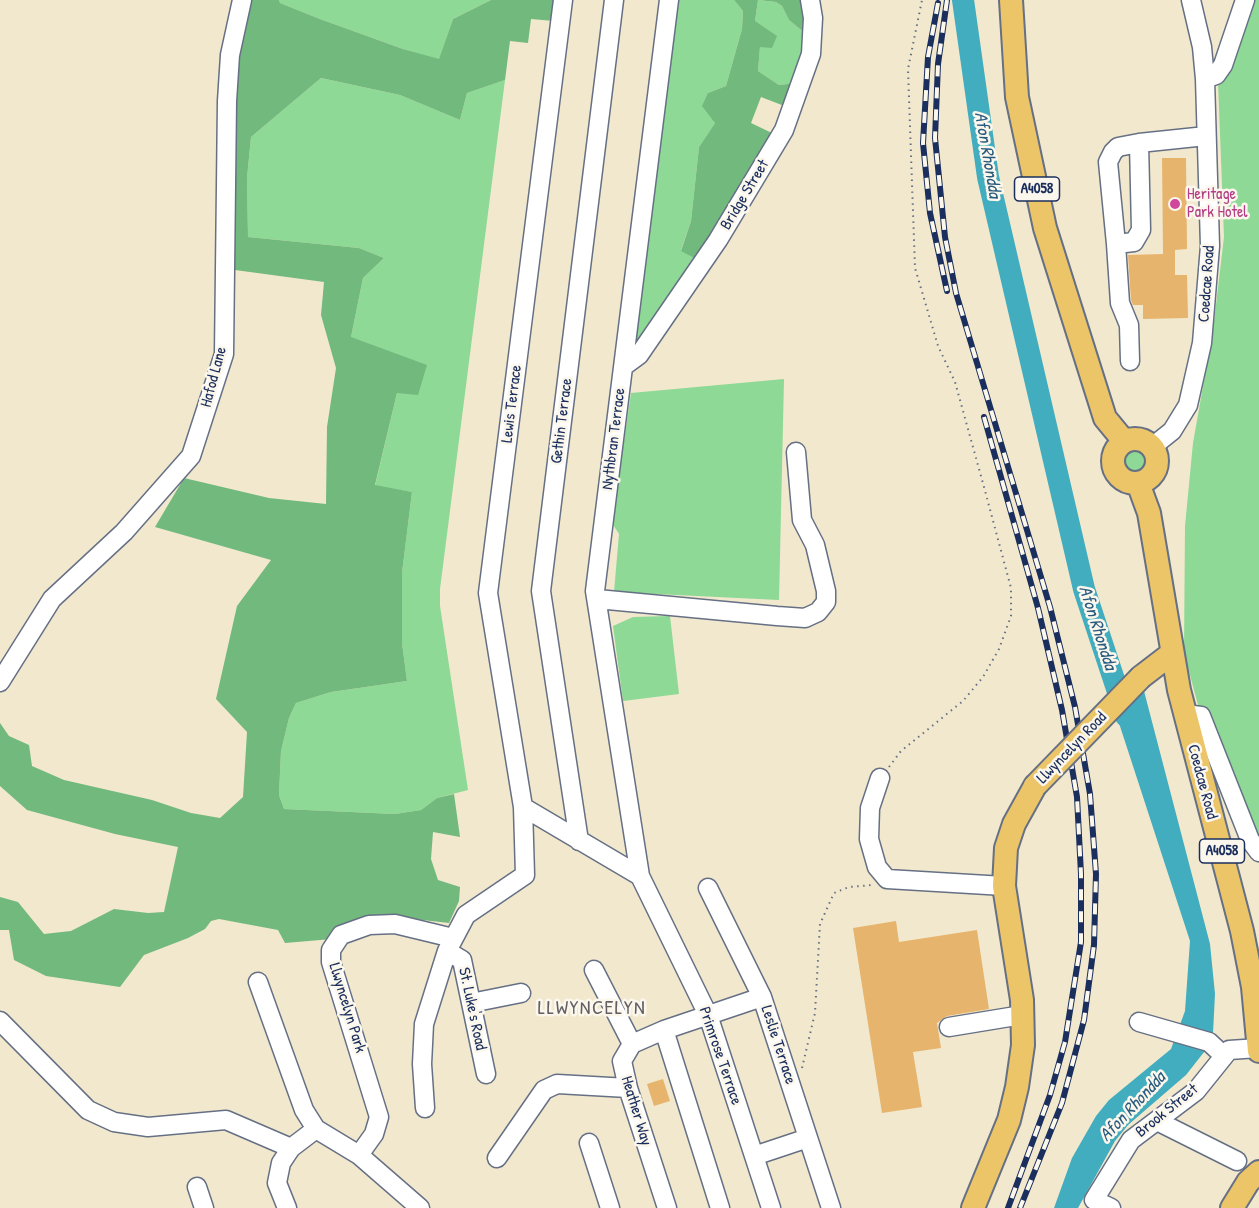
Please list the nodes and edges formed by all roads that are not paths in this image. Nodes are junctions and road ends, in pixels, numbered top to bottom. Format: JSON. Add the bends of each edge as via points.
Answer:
{"nodes":[{"id":1,"x":242,"y":0,"type":"edge"},
{"id":2,"x":563,"y":0,"type":"edge"},
{"id":3,"x":614,"y":0,"type":"edge"},
{"id":4,"x":669,"y":0,"type":"edge"},
{"id":5,"x":810,"y":0,"type":"edge"},
{"id":6,"x":1011,"y":0,"type":"edge"},
{"id":7,"x":1191,"y":0,"type":"edge"},
{"id":8,"x":1245,"y":0,"type":"edge"},
{"id":9,"x":1205,"y":79,"type":"junction"},
{"id":10,"x":1206,"y":136,"type":"junction"},
{"id":11,"x":1138,"y":143,"type":"junction"},
{"id":12,"x":1116,"y":244,"type":"junction"},
{"id":13,"x":1130,"y":361,"type":"dead end"},
{"id":14,"x":624,"y":366,"type":"junction"},
{"id":15,"x":1124,"y":441,"type":"junction"},
{"id":16,"x":1152,"y":447,"type":"junction"},
{"id":17,"x":796,"y":452,"type":"dead end"},
{"id":18,"x":1138,"y":483,"type":"junction"},
{"id":19,"x":597,"y":598,"type":"junction"},
{"id":20,"x":1171,"y":654,"type":"junction"},
{"id":21,"x":0,"y":682,"type":"edge"},
{"id":22,"x":1185,"y":714,"type":"junction"},
{"id":23,"x":880,"y":778,"type":"road end"},
{"id":24,"x":523,"y":807,"type":"junction"},
{"id":25,"x":579,"y":841,"type":"junction"},
{"id":26,"x":1259,"y":852,"type":"edge"},
{"id":27,"x":640,"y":876,"type":"junction"},
{"id":28,"x":1004,"y":886,"type":"junction"},
{"id":29,"x":708,"y":888,"type":"dead end"},
{"id":30,"x":450,"y":945,"type":"junction"},
{"id":31,"x":594,"y":970,"type":"dead end"},
{"id":32,"x":258,"y":982,"type":"dead end"},
{"id":33,"x":521,"y":993,"type":"dead end"},
{"id":34,"x":762,"y":997,"type":"junction"},
{"id":35,"x":471,"y":1003,"type":"junction"},
{"id":36,"x":708,"y":1015,"type":"junction"},
{"id":37,"x":1022,"y":1015,"type":"junction"},
{"id":38,"x":0,"y":1022,"type":"edge"},
{"id":39,"x":1139,"y":1022,"type":"dead end"},
{"id":40,"x":949,"y":1027,"type":"dead end"},
{"id":41,"x":664,"y":1030,"type":"junction"},
{"id":42,"x":632,"y":1044,"type":"junction"},
{"id":43,"x":1259,"y":1050,"type":"edge"},
{"id":44,"x":1223,"y":1055,"type":"junction"},
{"id":45,"x":486,"y":1074,"type":"dead end"},
{"id":46,"x":628,"y":1088,"type":"junction"},
{"id":47,"x":425,"y":1108,"type":"dead end"},
{"id":48,"x":1157,"y":1121,"type":"junction"},
{"id":49,"x":316,"y":1129,"type":"junction"},
{"id":50,"x":808,"y":1138,"type":"junction"},
{"id":51,"x":589,"y":1143,"type":"dead end"},
{"id":52,"x":291,"y":1148,"type":"junction"},
{"id":53,"x":359,"y":1155,"type":"junction"},
{"id":54,"x":754,"y":1156,"type":"junction"},
{"id":55,"x":497,"y":1158,"type":"dead end"},
{"id":56,"x":1237,"y":1161,"type":"dead end"},
{"id":57,"x":1259,"y":1172,"type":"edge"},
{"id":58,"x":197,"y":1187,"type":"dead end"},
{"id":59,"x":1103,"y":1204,"type":"edge"},
{"id":60,"x":204,"y":1208,"type":"edge"},
{"id":61,"x":287,"y":1208,"type":"edge"},
{"id":62,"x":420,"y":1208,"type":"edge"},
{"id":63,"x":610,"y":1208,"type":"edge"},
{"id":64,"x":667,"y":1208,"type":"edge"},
{"id":65,"x":720,"y":1208,"type":"edge"},
{"id":66,"x":771,"y":1208,"type":"edge"},
{"id":67,"x":831,"y":1208,"type":"edge"},
{"id":68,"x":973,"y":1208,"type":"edge"},
{"id":69,"x":1232,"y":1208,"type":"edge"}],
"edges":[{"from":1,"to":21,"type":"street","name":"Hafod Lane","via":[[230,55],[227,100],[224,354],[191,456],[124,532],[52,599]]},
{"from":2,"to":24,"type":"street","name":"Lewis Terrace","via":[[488,592]]},
{"from":3,"to":25,"type":"street","name":"Gethin Terrace","via":[[541,591]]},
{"from":4,"to":14,"type":"street","name":"Nythbran Terrace"},
{"from":5,"to":14,"type":"street","name":"Bridge Street","via":[[811,54],[784,130],[718,240],[639,356]]},
{"from":6,"to":15,"type":"main road","number":"A4058","via":[[1017,97],[1045,228],[1105,418]]},
{"from":7,"to":9,"type":"street","name":"Coedcae Road"},
{"from":8,"to":9,"type":"street","via":[[1223,66],[1216,75]]},
{"from":9,"to":10,"type":"street","name":"Coedcae Road"},
{"from":10,"to":11,"type":"street"},
{"from":10,"to":16,"type":"street","name":"Coedcae Road","via":[[1210,246],[1202,343],[1188,405],[1172,431]]},
{"from":11,"to":12,"type":"street","via":[[1141,230],[1134,242]]},
{"from":11,"to":12,"type":"street","via":[[1118,147],[1108,162]]},
{"from":12,"to":13,"type":"street","via":[[1120,303],[1129,325]]},
{"from":14,"to":19,"type":"street","name":"Nythbran Terrace"},
{"from":15,"to":16,"type":"main road","via":[[1139,439]]},
{"from":15,"to":18,"type":"main road","via":[[1115,450],[1113,465],[1121,478]]},
{"from":16,"to":18,"type":"main road","via":[[1156,467],[1147,480]]},
{"from":17,"to":19,"type":"street","via":[[802,520],[815,544],[826,591],[826,602],[818,612],[805,618],[786,617]]},
{"from":18,"to":20,"type":"main road","number":"A4058","via":[[1149,513]]},
{"from":19,"to":27,"type":"street","name":"Nythbran Terrace"},
{"from":20,"to":22,"type":"main road","name":"Coedcae Road","number":"A4058"},
{"from":20,"to":28,"type":"main road","name":"Llwyncelyn Road","bridge":true,"via":[[1141,677],[1035,786],[1006,848]]},
{"from":22,"to":26,"type":"street","via":[[1201,716],[1250,840]]},
{"from":22,"to":43,"type":"main road","name":"Coedcae Road","number":"A4058","via":[[1242,932]]},
{"from":23,"to":28,"type":"street","via":[[870,808],[869,839],[877,867],[887,879]]},
{"from":24,"to":25,"type":"street"},
{"from":24,"to":30,"type":"street","name":"St. Luke's Road","via":[[525,875],[466,915]]},
{"from":25,"to":27,"type":"street"},
{"from":27,"to":36,"type":"street","name":"Primrose Terrace"},
{"from":28,"to":37,"type":"main road","name":"Llwyncelyn Road","via":[[1018,959]]},
{"from":29,"to":34,"type":"street","name":"Leslie Terrace"},
{"from":30,"to":35,"type":"street","name":"St. Luke's Road","via":[[462,960]]},
{"from":30,"to":47,"type":"street","name":"St. Luke's Road","via":[[424,1024]]},
{"from":30,"to":53,"type":"street","name":"Llwyncelyn Park","via":[[394,924],[369,925],[341,935],[331,950],[331,962],[379,1117],[374,1134]]},
{"from":31,"to":42,"type":"street"},
{"from":32,"to":49,"type":"street","via":[[304,1110]]},
{"from":33,"to":35,"type":"street"},
{"from":34,"to":36,"type":"street"},
{"from":34,"to":50,"type":"street","name":"Leslie Terrace"},
{"from":35,"to":45,"type":"street","name":"St. Luke's Road"},
{"from":36,"to":41,"type":"street"},
{"from":36,"to":54,"type":"street","name":"Primrose Terrace"},
{"from":37,"to":40,"type":"street"},
{"from":37,"to":68,"type":"main road","name":"Llwyncelyn Road","via":[[1023,1045],[1009,1120]]},
{"from":38,"to":52,"type":"street","via":[[88,1110],[114,1122],[148,1127],[226,1120]]},
{"from":39,"to":44,"type":"street","via":[[1209,1042]]},
{"from":41,"to":42,"type":"street"},
{"from":41,"to":65,"type":"street"},
{"from":42,"to":46,"type":"street","name":"Heather Way","via":[[622,1061]]},
{"from":43,"to":44,"type":"street","via":[[1229,1050]]},
{"from":44,"to":48,"type":"street","name":"Brook Street","via":[[1196,1091]]},
{"from":46,"to":55,"type":"street","via":[[557,1084],[544,1090]]},
{"from":46,"to":64,"type":"street","name":"Heather Way"},
{"from":48,"to":56,"type":"street"},
{"from":48,"to":59,"type":"street","name":"Brook Street","via":[[1131,1140]]},
{"from":49,"to":52,"type":"street"},
{"from":49,"to":53,"type":"street"},
{"from":50,"to":54,"type":"street"},
{"from":50,"to":67,"type":"street","name":"Leslie Terrace"},
{"from":51,"to":63,"type":"street"},
{"from":52,"to":61,"type":"street","via":[[281,1163],[277,1183]]},
{"from":53,"to":62,"type":"street"},
{"from":54,"to":66,"type":"street","name":"Primrose Terrace"},
{"from":57,"to":69,"type":"main road"},
{"from":58,"to":60,"type":"street"}]}
